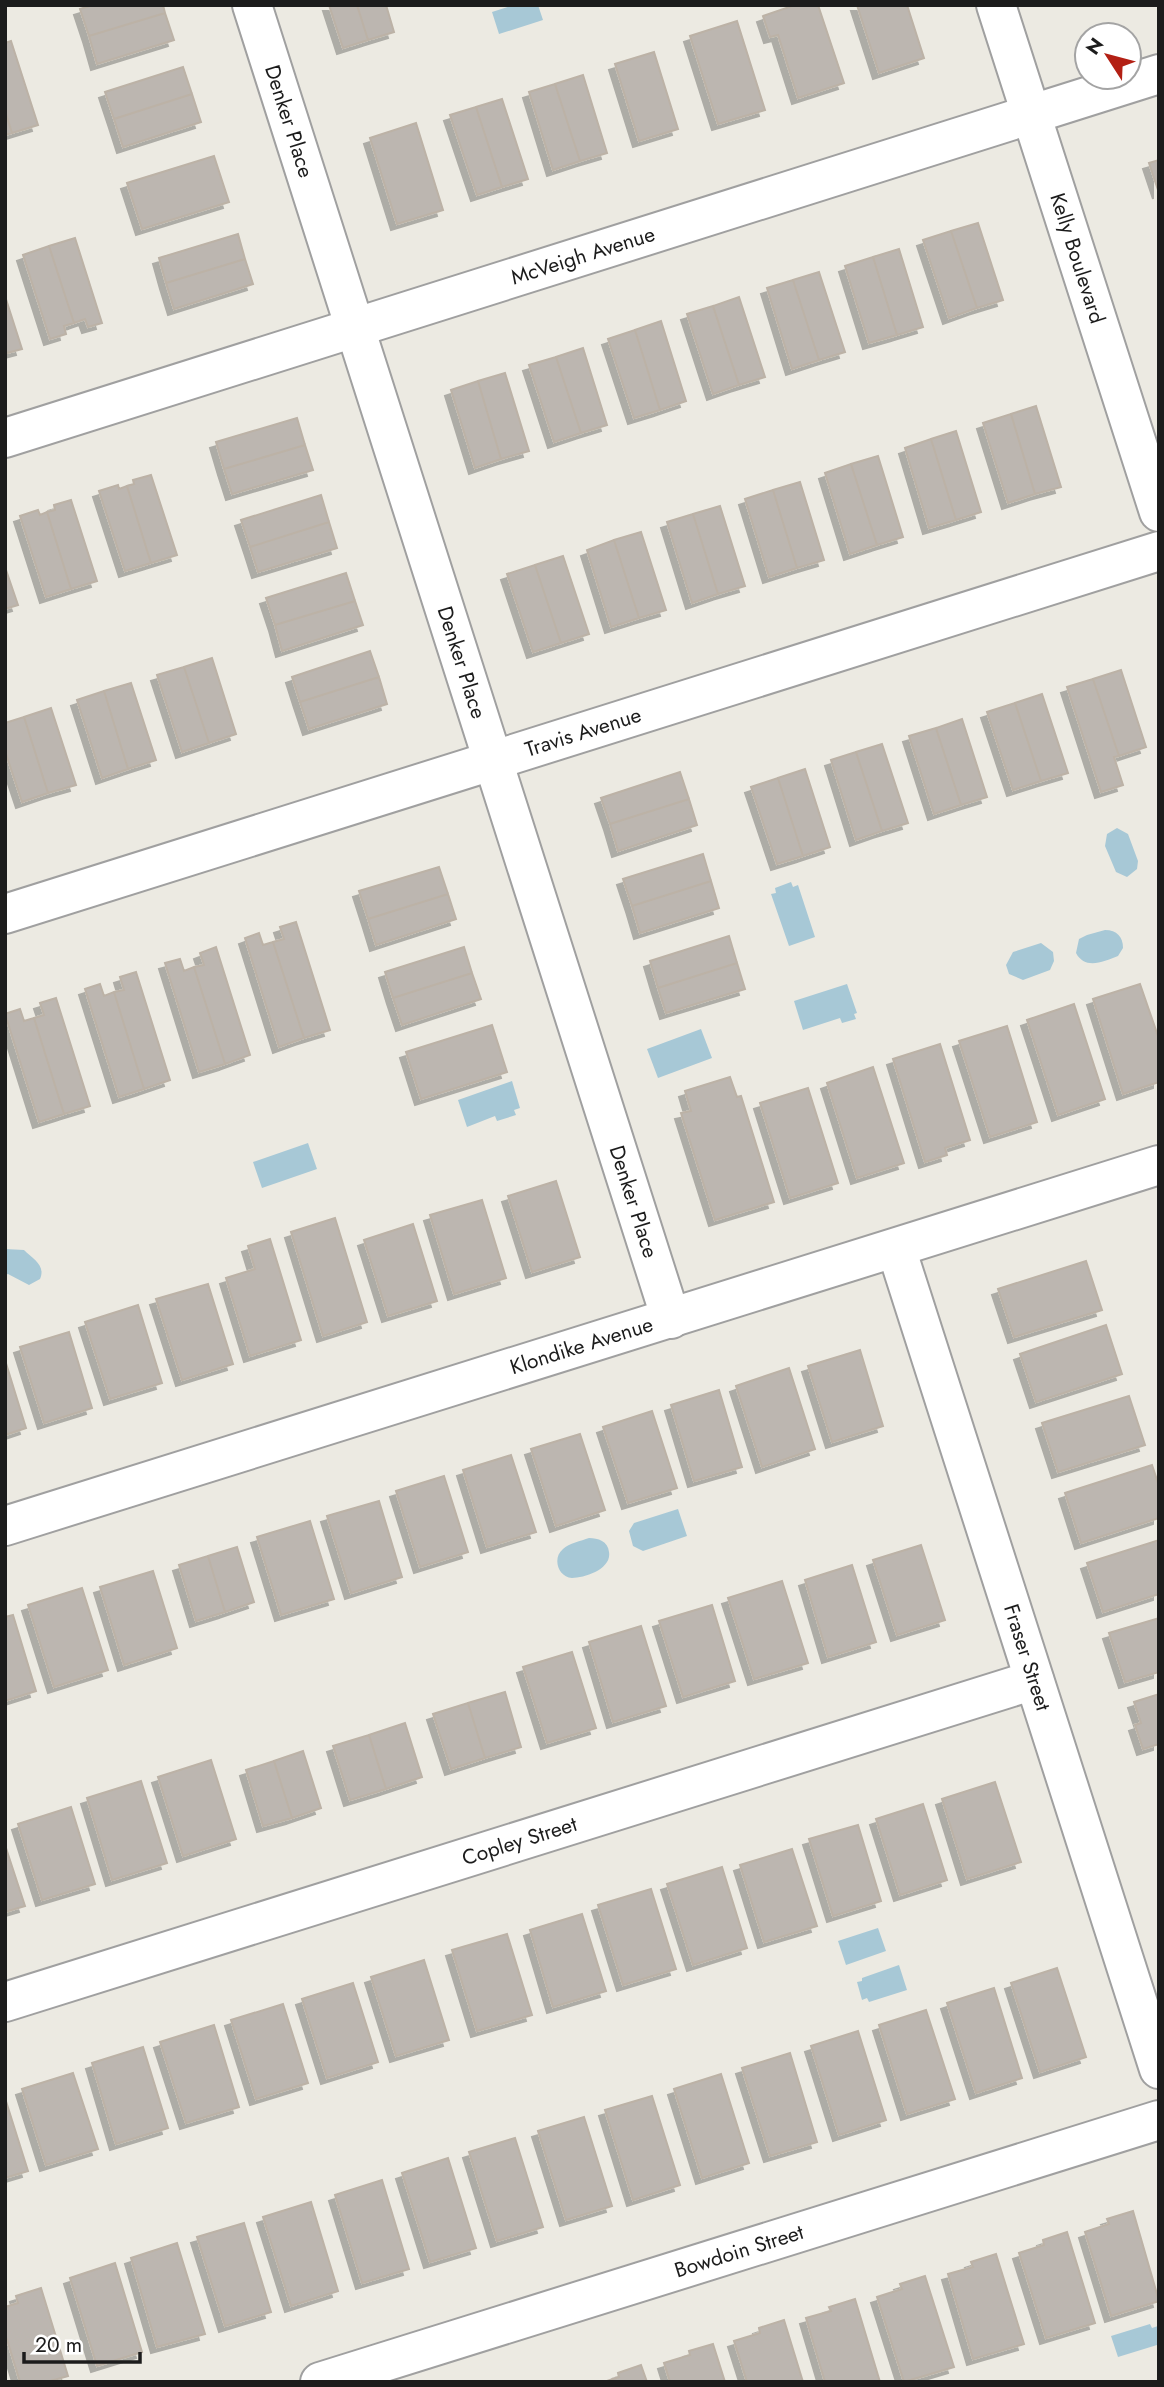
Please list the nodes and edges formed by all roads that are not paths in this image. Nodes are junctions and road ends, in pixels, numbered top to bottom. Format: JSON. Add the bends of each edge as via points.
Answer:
{"nodes":[{"id":1,"x":252,"y":5,"type":"edge"},
{"id":2,"x":996,"y":5,"type":"edge"},
{"id":3,"x":1159,"y":74,"type":"edge"},
{"id":4,"x":1031,"y":115,"type":"junction"},
{"id":5,"x":355,"y":328,"type":"junction"},
{"id":6,"x":5,"y":438,"type":"edge"},
{"id":7,"x":1159,"y":512,"type":"edge"},
{"id":8,"x":1159,"y":551,"type":"edge"},
{"id":9,"x":493,"y":760,"type":"junction"},
{"id":10,"x":5,"y":914,"type":"edge"},
{"id":11,"x":1159,"y":1165,"type":"edge"},
{"id":12,"x":896,"y":1248,"type":"junction"},
{"id":13,"x":671,"y":1318,"type":"junction"},
{"id":14,"x":5,"y":1527,"type":"edge"},
{"id":15,"x":1034,"y":1680,"type":"junction"},
{"id":16,"x":5,"y":2002,"type":"edge"},
{"id":17,"x":1159,"y":2069,"type":"edge"},
{"id":18,"x":1159,"y":2120,"type":"edge"},
{"id":19,"x":320,"y":2382,"type":"edge"}],
"edges":[{"from":1,"to":5,"type":"street","name":"Denker Place"},
{"from":2,"to":4,"type":"street","name":"Kelly Boulevard"},
{"from":3,"to":4,"type":"street","name":"McVeigh Avenue"},
{"from":4,"to":5,"type":"street","name":"McVeigh Avenue"},
{"from":4,"to":7,"type":"street","name":"Kelly Boulevard"},
{"from":5,"to":6,"type":"street","name":"McVeigh Avenue"},
{"from":5,"to":9,"type":"street","name":"Denker Place"},
{"from":8,"to":9,"type":"street","name":"Travis Avenue"},
{"from":9,"to":10,"type":"street","name":"Travis Avenue"},
{"from":9,"to":13,"type":"street","name":"Denker Place"},
{"from":11,"to":12,"type":"street","name":"Klondike Avenue"},
{"from":12,"to":13,"type":"street","name":"Klondike Avenue"},
{"from":12,"to":15,"type":"street","name":"Fraser Street"},
{"from":13,"to":14,"type":"street","name":"Klondike Avenue"},
{"from":15,"to":16,"type":"street","name":"Copley Street"},
{"from":15,"to":17,"type":"street","name":"Fraser Street"},
{"from":18,"to":19,"type":"street","name":"Bowdoin Street"}]}
